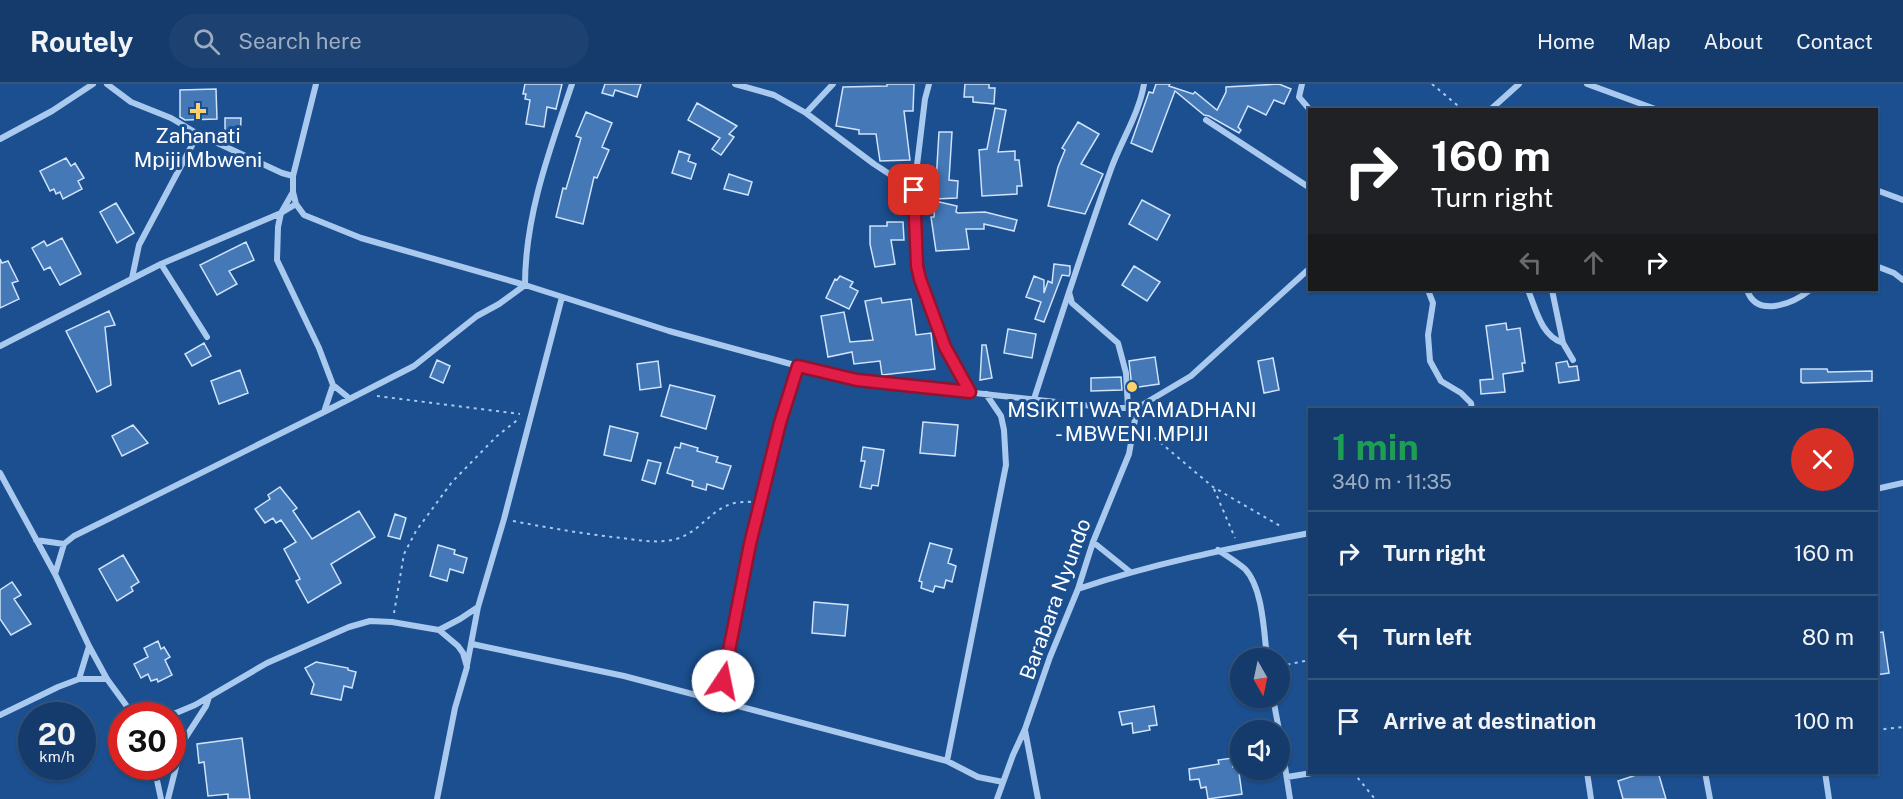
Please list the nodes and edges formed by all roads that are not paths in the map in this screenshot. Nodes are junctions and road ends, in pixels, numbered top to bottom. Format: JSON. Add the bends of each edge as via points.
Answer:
{"nodes":[{"id":1,"x":93,"y":84,"type":"edge"},
{"id":2,"x":107,"y":84,"type":"edge"},
{"id":3,"x":316,"y":84,"type":"edge"},
{"id":4,"x":572,"y":84,"type":"edge"},
{"id":5,"x":833,"y":84,"type":"edge"},
{"id":6,"x":929,"y":84,"type":"edge"},
{"id":7,"x":1144,"y":84,"type":"edge"},
{"id":8,"x":1302,"y":84,"type":"edge"},
{"id":9,"x":1519,"y":84,"type":"edge"},
{"id":10,"x":1587,"y":84,"type":"edge"},
{"id":11,"x":740,"y":85,"type":"edge"},
{"id":12,"x":1308,"y":108,"type":"edge"},
{"id":13,"x":1492,"y":108,"type":"edge"},
{"id":14,"x":1653,"y":108,"type":"edge"},
{"id":15,"x":806,"y":113,"type":"junction"},
{"id":16,"x":1206,"y":120,"type":"dead end"},
{"id":17,"x":198,"y":134,"type":"junction"},
{"id":18,"x":0,"y":139,"type":"edge"},
{"id":19,"x":293,"y":176,"type":"junction"},
{"id":20,"x":1308,"y":187,"type":"edge"},
{"id":21,"x":914,"y":190,"type":"junction"},
{"id":22,"x":1878,"y":191,"type":"edge"},
{"id":23,"x":293,"y":192,"type":"junction"},
{"id":24,"x":1903,"y":200,"type":"edge"},
{"id":25,"x":296,"y":204,"type":"junction"},
{"id":26,"x":280,"y":213,"type":"junction"},
{"id":27,"x":161,"y":264,"type":"junction"},
{"id":28,"x":1878,"y":267,"type":"edge"},
{"id":29,"x":1308,"y":271,"type":"edge"},
{"id":30,"x":132,"y":278,"type":"junction"},
{"id":31,"x":1903,"y":280,"type":"edge"},
{"id":32,"x":525,"y":285,"type":"junction"},
{"id":33,"x":1068,"y":291,"type":"junction"},
{"id":34,"x":1428,"y":291,"type":"edge"},
{"id":35,"x":1528,"y":291,"type":"edge"},
{"id":36,"x":1552,"y":291,"type":"edge"},
{"id":37,"x":1748,"y":291,"type":"edge"},
{"id":38,"x":1809,"y":291,"type":"edge"},
{"id":39,"x":562,"y":297,"type":"junction"},
{"id":40,"x":207,"y":337,"type":"dead end"},
{"id":41,"x":1563,"y":343,"type":"junction"},
{"id":42,"x":0,"y":346,"type":"edge"},
{"id":43,"x":1573,"y":360,"type":"dead end"},
{"id":44,"x":798,"y":366,"type":"junction"},
{"id":45,"x":333,"y":385,"type":"junction"},
{"id":46,"x":970,"y":392,"type":"junction"},
{"id":47,"x":986,"y":394,"type":"junction"},
{"id":48,"x":349,"y":398,"type":"junction"},
{"id":49,"x":1034,"y":399,"type":"junction"},
{"id":50,"x":1128,"y":408,"type":"junction"},
{"id":51,"x":1137,"y":408,"type":"junction"},
{"id":52,"x":1472,"y":408,"type":"edge"},
{"id":53,"x":324,"y":412,"type":"junction"},
{"id":54,"x":0,"y":473,"type":"edge"},
{"id":55,"x":1903,"y":483,"type":"edge"},
{"id":56,"x":1878,"y":489,"type":"edge"},
{"id":57,"x":1308,"y":533,"type":"edge"},
{"id":58,"x":36,"y":540,"type":"junction"},
{"id":59,"x":1093,"y":542,"type":"junction"},
{"id":60,"x":64,"y":544,"type":"junction"},
{"id":61,"x":1218,"y":550,"type":"junction"},
{"id":62,"x":1129,"y":571,"type":"junction"},
{"id":63,"x":55,"y":574,"type":"junction"},
{"id":64,"x":1078,"y":589,"type":"junction"},
{"id":65,"x":478,"y":607,"type":"junction"},
{"id":66,"x":439,"y":630,"type":"junction"},
{"id":67,"x":472,"y":644,"type":"junction"},
{"id":68,"x":89,"y":646,"type":"junction"},
{"id":69,"x":1266,"y":648,"type":"edge"},
{"id":70,"x":467,"y":667,"type":"junction"},
{"id":71,"x":79,"y":679,"type":"junction"},
{"id":72,"x":107,"y":679,"type":"junction"},
{"id":73,"x":723,"y":681,"type":"junction"},
{"id":74,"x":209,"y":697,"type":"junction"},
{"id":75,"x":706,"y":699,"type":"junction"},
{"id":76,"x":125,"y":702,"type":"edge"},
{"id":77,"x":734,"y":706,"type":"junction"},
{"id":78,"x":186,"y":708,"type":"edge"},
{"id":79,"x":0,"y":715,"type":"edge"},
{"id":80,"x":1025,"y":729,"type":"junction"},
{"id":81,"x":947,"y":761,"type":"junction"},
{"id":82,"x":1308,"y":774,"type":"edge"},
{"id":83,"x":1587,"y":774,"type":"edge"},
{"id":84,"x":1705,"y":774,"type":"edge"},
{"id":85,"x":1825,"y":774,"type":"edge"},
{"id":86,"x":1290,"y":777,"type":"edge"},
{"id":87,"x":157,"y":780,"type":"edge"},
{"id":88,"x":1287,"y":780,"type":"edge"},
{"id":89,"x":1003,"y":782,"type":"junction"},
{"id":90,"x":161,"y":799,"type":"edge"},
{"id":91,"x":168,"y":799,"type":"edge"},
{"id":92,"x":437,"y":799,"type":"edge"},
{"id":93,"x":997,"y":799,"type":"edge"},
{"id":94,"x":1038,"y":799,"type":"edge"},
{"id":95,"x":1290,"y":799,"type":"edge"},
{"id":96,"x":1592,"y":799,"type":"edge"},
{"id":97,"x":1710,"y":799,"type":"edge"},
{"id":98,"x":1829,"y":799,"type":"edge"}],
"edges":[{"from":1,"to":18,"type":"street"},
{"from":2,"to":17,"type":"street","via":[[131,102]]},
{"from":3,"to":19,"type":"street"},
{"from":4,"to":32,"type":"street","via":[[541,174],[525,260]]},
{"from":5,"to":15,"type":"street"},
{"from":6,"to":21,"type":"street"},
{"from":7,"to":33,"type":"street"},
{"from":8,"to":12,"type":"street","via":[[1299,97]]},
{"from":9,"to":13,"type":"street"},
{"from":10,"to":14,"type":"street"},
{"from":11,"to":15,"type":"street","via":[[774,95]]},
{"from":15,"to":21,"type":"street"},
{"from":16,"to":20,"type":"street"},
{"from":17,"to":19,"type":"street"},
{"from":17,"to":30,"type":"street","via":[[139,245]]},
{"from":19,"to":23,"type":"street"},
{"from":21,"to":46,"type":"street","via":[[920,279],[945,347]]},
{"from":22,"to":24,"type":"street"},
{"from":23,"to":25,"type":"street"},
{"from":23,"to":26,"type":"street"},
{"from":25,"to":26,"type":"street"},
{"from":25,"to":32,"type":"street","via":[[304,215],[361,238]]},
{"from":26,"to":27,"type":"street"},
{"from":26,"to":45,"type":"street","via":[[277,260]]},
{"from":27,"to":30,"type":"street"},
{"from":27,"to":40,"type":"street"},
{"from":28,"to":31,"type":"street"},
{"from":29,"to":51,"type":"street","via":[[1191,376]]},
{"from":30,"to":42,"type":"street"},
{"from":32,"to":39,"type":"street"},
{"from":32,"to":48,"type":"street","via":[[477,316],[414,366]]},
{"from":33,"to":49,"type":"street"},
{"from":33,"to":50,"type":"street","via":[[1072,303],[1118,343],[1126,373]]},
{"from":34,"to":52,"type":"street","via":[[1433,303],[1428,335],[1430,361],[1441,381],[1461,393]]},
{"from":35,"to":41,"type":"street","via":[[1545,331]]},
{"from":36,"to":41,"type":"street"},
{"from":37,"to":38,"type":"street","via":[[1758,305],[1769,308]]},
{"from":39,"to":44,"type":"street"},
{"from":39,"to":65,"type":"street"},
{"from":41,"to":43,"type":"street"},
{"from":44,"to":46,"type":"street","via":[[857,380]]},
{"from":44,"to":73,"type":"street","via":[[750,544]]},
{"from":45,"to":48,"type":"street"},
{"from":45,"to":53,"type":"street"},
{"from":46,"to":47,"type":"street"},
{"from":47,"to":49,"type":"street"},
{"from":47,"to":81,"type":"street","via":[[1001,416],[1006,465]]},
{"from":48,"to":53,"type":"street"},
{"from":49,"to":50,"type":"street"},
{"from":50,"to":51,"type":"street"},
{"from":51,"to":59,"type":"street","name":"Barabara Nyundo","via":[[1129,454]]},
{"from":53,"to":60,"type":"street"},
{"from":54,"to":58,"type":"street"},
{"from":55,"to":56,"type":"street"},
{"from":57,"to":61,"type":"street"},
{"from":58,"to":60,"type":"street"},
{"from":58,"to":63,"type":"street"},
{"from":59,"to":62,"type":"street"},
{"from":59,"to":64,"type":"street","name":"Barabara Nyundo"},
{"from":60,"to":63,"type":"street"},
{"from":61,"to":62,"type":"street"},
{"from":61,"to":69,"type":"street","via":[[1245,570],[1254,584]]},
{"from":62,"to":64,"type":"street"},
{"from":63,"to":68,"type":"street"},
{"from":64,"to":80,"type":"street","name":"Barabara Nyundo"},
{"from":65,"to":66,"type":"street"},
{"from":65,"to":67,"type":"street"},
{"from":66,"to":70,"type":"street","via":[[458,646]]},
{"from":66,"to":74,"type":"street","via":[[370,621],[349,627],[267,663]]},
{"from":67,"to":70,"type":"street"},
{"from":67,"to":75,"type":"street","via":[[624,676]]},
{"from":68,"to":71,"type":"street"},
{"from":68,"to":72,"type":"street"},
{"from":70,"to":92,"type":"street"},
{"from":71,"to":72,"type":"street"},
{"from":71,"to":79,"type":"street"},
{"from":72,"to":76,"type":"street"},
{"from":73,"to":75,"type":"street"},
{"from":73,"to":77,"type":"street"},
{"from":74,"to":78,"type":"street"},
{"from":74,"to":91,"type":"street","via":[[182,743]]},
{"from":75,"to":77,"type":"street"},
{"from":77,"to":81,"type":"street"},
{"from":80,"to":89,"type":"street","name":"Barabara Nyundo"},
{"from":80,"to":94,"type":"street"},
{"from":81,"to":89,"type":"street","via":[[978,777]]},
{"from":82,"to":86,"type":"street"},
{"from":83,"to":96,"type":"street"},
{"from":84,"to":97,"type":"street"},
{"from":85,"to":98,"type":"street"},
{"from":87,"to":90,"type":"street"},
{"from":88,"to":95,"type":"street"},
{"from":89,"to":93,"type":"street","name":"Barabara Nyundo"}]}
